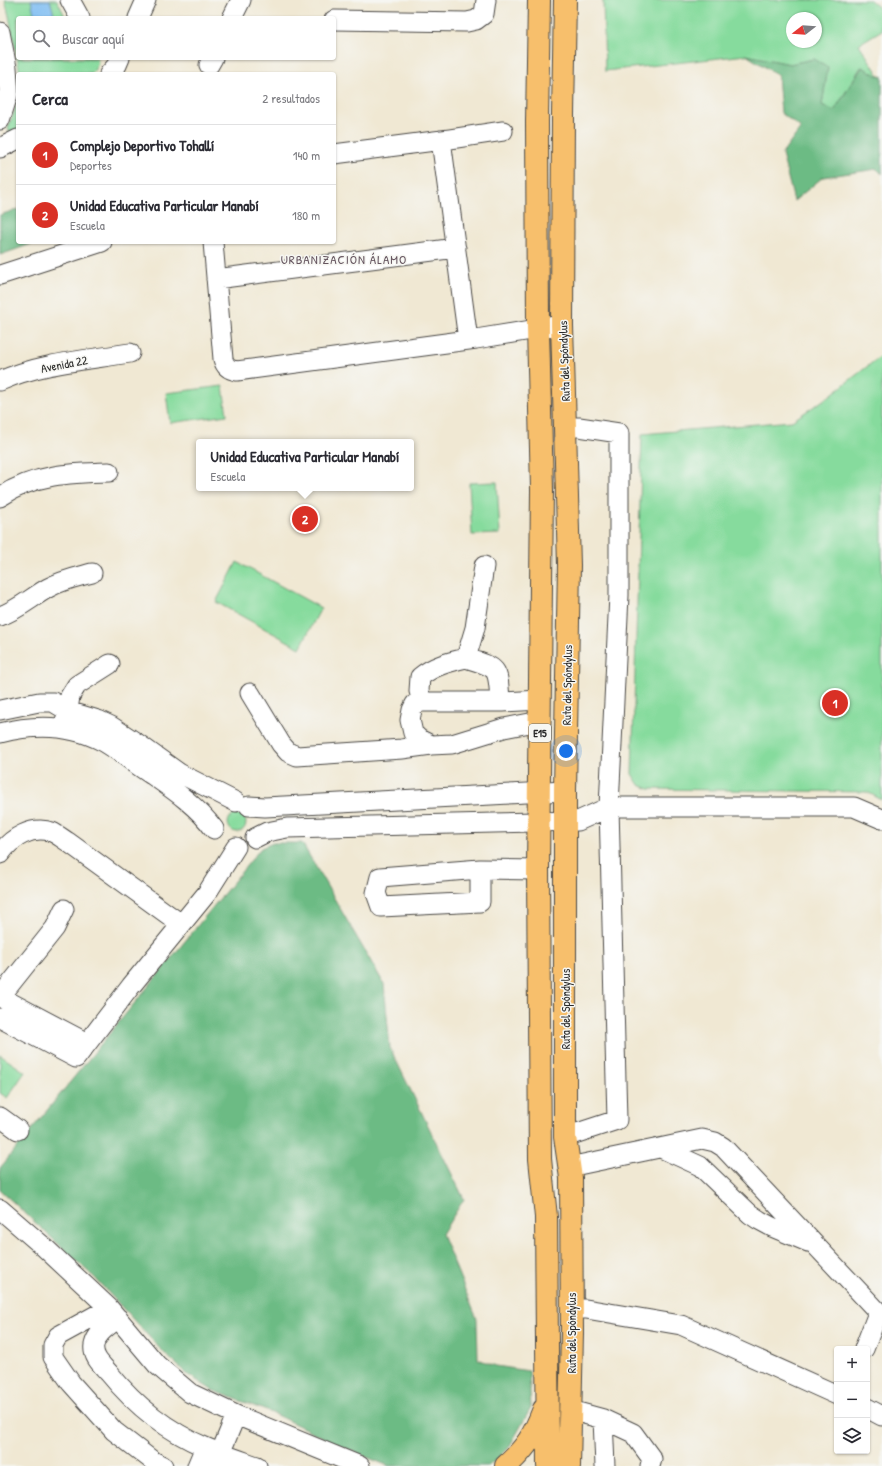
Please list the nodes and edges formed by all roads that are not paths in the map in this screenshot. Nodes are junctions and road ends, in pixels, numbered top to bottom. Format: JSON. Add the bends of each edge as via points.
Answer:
{"nodes":[{"id":1,"x":70,"y":0,"type":"edge"},
{"id":2,"x":146,"y":0,"type":"edge"},
{"id":3,"x":241,"y":0,"type":"edge"},
{"id":4,"x":486,"y":0,"type":"edge"},
{"id":5,"x":539,"y":0,"type":"edge"},
{"id":6,"x":565,"y":0,"type":"edge"},
{"id":7,"x":79,"y":16,"type":"edge"},
{"id":8,"x":139,"y":16,"type":"edge"},
{"id":9,"x":233,"y":16,"type":"edge"},
{"id":10,"x":336,"y":20,"type":"edge"},
{"id":11,"x":0,"y":32,"type":"edge"},
{"id":12,"x":0,"y":120,"type":"edge"},
{"id":13,"x":503,"y":131,"type":"dead end"},
{"id":14,"x":16,"y":140,"type":"edge"},
{"id":15,"x":441,"y":140,"type":"junction"},
{"id":16,"x":0,"y":148,"type":"edge"},
{"id":17,"x":336,"y":154,"type":"edge"},
{"id":18,"x":96,"y":244,"type":"edge"},
{"id":19,"x":213,"y":244,"type":"edge"},
{"id":20,"x":456,"y":248,"type":"junction"},
{"id":21,"x":0,"y":275,"type":"edge"},
{"id":22,"x":216,"y":279,"type":"junction"},
{"id":23,"x":562,"y":325,"type":"junction"},
{"id":24,"x":538,"y":328,"type":"junction"},
{"id":25,"x":468,"y":340,"type":"junction"},
{"id":26,"x":130,"y":353,"type":"dead end"},
{"id":27,"x":0,"y":381,"type":"edge"},
{"id":28,"x":565,"y":427,"type":"junction"},
{"id":29,"x":109,"y":472,"type":"dead end"},
{"id":30,"x":0,"y":497,"type":"edge"},
{"id":31,"x":484,"y":566,"type":"dead end"},
{"id":32,"x":92,"y":573,"type":"dead end"},
{"id":33,"x":0,"y":616,"type":"edge"},
{"id":34,"x":466,"y":658,"type":"junction"},
{"id":35,"x":110,"y":664,"type":"dead end"},
{"id":36,"x":250,"y":693,"type":"dead end"},
{"id":37,"x":540,"y":700,"type":"junction"},
{"id":38,"x":422,"y":702,"type":"junction"},
{"id":39,"x":500,"y":702,"type":"junction"},
{"id":40,"x":0,"y":710,"type":"edge"},
{"id":41,"x":66,"y":720,"type":"junction"},
{"id":42,"x":540,"y":721,"type":"junction"},
{"id":43,"x":0,"y":733,"type":"edge"},
{"id":44,"x":140,"y":745,"type":"junction"},
{"id":45,"x":430,"y":745,"type":"junction"},
{"id":46,"x":131,"y":761,"type":"junction"},
{"id":47,"x":539,"y":792,"type":"junction"},
{"id":48,"x":565,"y":792,"type":"junction"},
{"id":49,"x":472,"y":797,"type":"junction"},
{"id":50,"x":411,"y":800,"type":"junction"},
{"id":51,"x":242,"y":804,"type":"junction"},
{"id":52,"x":609,"y":807,"type":"junction"},
{"id":53,"x":882,"y":819,"type":"edge"},
{"id":54,"x":565,"y":820,"type":"junction"},
{"id":55,"x":539,"y":821,"type":"junction"},
{"id":56,"x":473,"y":822,"type":"junction"},
{"id":57,"x":412,"y":825,"type":"junction"},
{"id":58,"x":214,"y":828,"type":"junction"},
{"id":59,"x":255,"y":838,"type":"junction"},
{"id":60,"x":236,"y":847,"type":"junction"},
{"id":61,"x":0,"y":854,"type":"edge"},
{"id":62,"x":480,"y":869,"type":"junction"},
{"id":63,"x":538,"y":870,"type":"junction"},
{"id":64,"x":64,"y":909,"type":"dead end"},
{"id":65,"x":181,"y":924,"type":"junction"},
{"id":66,"x":0,"y":997,"type":"edge"},
{"id":67,"x":0,"y":1018,"type":"edge"},
{"id":68,"x":87,"y":1043,"type":"junction"},
{"id":69,"x":0,"y":1117,"type":"edge"},
{"id":70,"x":18,"y":1130,"type":"dead end"},
{"id":71,"x":565,"y":1137,"type":"junction"},
{"id":72,"x":661,"y":1148,"type":"junction"},
{"id":73,"x":569,"y":1167,"type":"junction"},
{"id":74,"x":0,"y":1209,"type":"edge"},
{"id":75,"x":813,"y":1244,"type":"junction"},
{"id":76,"x":572,"y":1309,"type":"junction"},
{"id":77,"x":114,"y":1313,"type":"junction"},
{"id":78,"x":880,"y":1314,"type":"edge"},
{"id":79,"x":865,"y":1346,"type":"edge"},
{"id":80,"x":834,"y":1394,"type":"edge"},
{"id":81,"x":547,"y":1400,"type":"junction"},
{"id":82,"x":570,"y":1410,"type":"junction"},
{"id":83,"x":870,"y":1410,"type":"edge"},
{"id":84,"x":236,"y":1415,"type":"junction"},
{"id":85,"x":882,"y":1416,"type":"edge"},
{"id":86,"x":603,"y":1419,"type":"junction"},
{"id":87,"x":213,"y":1455,"type":"edge"},
{"id":88,"x":163,"y":1466,"type":"edge"},
{"id":89,"x":197,"y":1466,"type":"edge"},
{"id":90,"x":257,"y":1466,"type":"edge"},
{"id":91,"x":360,"y":1466,"type":"edge"},
{"id":92,"x":506,"y":1466,"type":"edge"},
{"id":93,"x":548,"y":1466,"type":"edge"},
{"id":94,"x":569,"y":1466,"type":"edge"},
{"id":95,"x":605,"y":1466,"type":"edge"},
{"id":96,"x":650,"y":1466,"type":"edge"}],
"edges":[{"from":1,"to":7,"type":"street"},
{"from":2,"to":8,"type":"street"},
{"from":3,"to":9,"type":"street"},
{"from":4,"to":10,"type":"street","via":[[484,14],[476,20],[467,22]]},
{"from":5,"to":24,"type":"highway","name":"Ruta del Spóndylus","number":"E15"},
{"from":6,"to":23,"type":"highway","name":"Ruta del Spóndylus","number":"E15"},
{"from":11,"to":12,"type":"street","via":[[9,92]]},
{"from":13,"to":15,"type":"street"},
{"from":14,"to":16,"type":"street"},
{"from":15,"to":17,"type":"street"},
{"from":15,"to":20,"type":"street"},
{"from":18,"to":21,"type":"street"},
{"from":19,"to":22,"type":"street"},
{"from":20,"to":22,"type":"street"},
{"from":20,"to":25,"type":"street"},
{"from":22,"to":25,"type":"street","via":[[223,359],[227,367],[237,372]]},
{"from":23,"to":24,"type":"street"},
{"from":23,"to":28,"type":"highway","name":"Ruta del Spóndylus","number":"E15"},
{"from":24,"to":25,"type":"street"},
{"from":24,"to":37,"type":"highway","name":"Ruta del Spóndylus","number":"E15","via":[[542,490]]},
{"from":26,"to":27,"type":"street","name":"Avenida 22","via":[[58,364],[16,374]]},
{"from":28,"to":48,"type":"highway","name":"Ruta del Spóndylus","number":"E15","via":[[569,565]]},
{"from":28,"to":52,"type":"street","via":[[620,432],[619,595]]},
{"from":29,"to":30,"type":"street","via":[[66,473],[45,477],[22,484]]},
{"from":31,"to":34,"type":"street","via":[[475,628]]},
{"from":32,"to":33,"type":"street","via":[[49,588]]},
{"from":34,"to":38,"type":"street","via":[[429,669],[420,677],[419,691]]},
{"from":34,"to":39,"type":"street","via":[[495,670],[499,680]]},
{"from":35,"to":41,"type":"street","via":[[77,685],[70,696]]},
{"from":36,"to":45,"type":"street","via":[[281,744],[288,752],[297,756]]},
{"from":37,"to":39,"type":"street"},
{"from":37,"to":42,"type":"highway","name":"Ruta del Spóndylus","number":"E15"},
{"from":38,"to":39,"type":"street"},
{"from":38,"to":45,"type":"street","via":[[415,704],[412,710],[412,733]]},
{"from":40,"to":41,"type":"street","via":[[39,702],[53,702]]},
{"from":41,"to":43,"type":"street"},
{"from":41,"to":44,"type":"street","via":[[98,720]]},
{"from":41,"to":46,"type":"street","via":[[78,732],[97,739]]},
{"from":42,"to":45,"type":"street","via":[[504,728],[452,744]]},
{"from":42,"to":47,"type":"highway","name":"Ruta del Spóndylus","number":"E15"},
{"from":44,"to":46,"type":"street"},
{"from":44,"to":51,"type":"street","via":[[198,784]]},
{"from":46,"to":58,"type":"street","via":[[188,801]]},
{"from":47,"to":48,"type":"street"},
{"from":47,"to":49,"type":"street"},
{"from":47,"to":55,"type":"highway","name":"Ruta del Spóndylus","number":"E15"},
{"from":48,"to":54,"type":"highway","name":"Ruta del Spóndylus","number":"E15"},
{"from":49,"to":50,"type":"street"},
{"from":49,"to":56,"type":"street"},
{"from":50,"to":51,"type":"street","via":[[265,807]]},
{"from":50,"to":57,"type":"street"},
{"from":51,"to":58,"type":"street","via":[[228,803],[222,807],[214,820]]},
{"from":51,"to":59,"type":"street","via":[[254,811],[258,817]]},
{"from":52,"to":53,"type":"street","via":[[854,807]]},
{"from":52,"to":54,"type":"street","via":[[578,821]]},
{"from":52,"to":71,"type":"street","via":[[618,1120]]},
{"from":54,"to":55,"type":"street"},
{"from":54,"to":71,"type":"highway","name":"Ruta del Spóndylus","number":"E15"},
{"from":55,"to":56,"type":"street"},
{"from":55,"to":63,"type":"highway","name":"Ruta del Spóndylus","number":"E15"},
{"from":56,"to":57,"type":"street"},
{"from":57,"to":59,"type":"street","via":[[287,828],[267,832]]},
{"from":58,"to":60,"type":"street","via":[[222,842]]},
{"from":59,"to":60,"type":"street","via":[[250,843]]},
{"from":60,"to":65,"type":"street","via":[[207,893]]},
{"from":61,"to":65,"type":"street","via":[[14,838],[40,830],[52,832]]},
{"from":62,"to":62,"type":"street","via":[[380,877],[376,893],[381,907],[480,902]]},
{"from":62,"to":63,"type":"street"},
{"from":63,"to":81,"type":"highway","name":"Ruta del Spóndylus","number":"E15","via":[[540,1159],[546,1217]]},
{"from":64,"to":66,"type":"street","via":[[55,928]]},
{"from":65,"to":68,"type":"street"},
{"from":66,"to":68,"type":"street"},
{"from":67,"to":68,"type":"street","via":[[76,1058]]},
{"from":69,"to":70,"type":"street"},
{"from":71,"to":73,"type":"highway","name":"Ruta del Spóndylus","number":"E15"},
{"from":72,"to":73,"type":"street"},
{"from":72,"to":75,"type":"street","via":[[700,1166],[759,1220]]},
{"from":72,"to":75,"type":"street","via":[[702,1139],[723,1147]]},
{"from":73,"to":76,"type":"highway","name":"Ruta del Spóndylus","number":"E15"},
{"from":74,"to":77,"type":"street"},
{"from":75,"to":78,"type":"street"},
{"from":76,"to":80,"type":"street","via":[[586,1309],[681,1325]]},
{"from":76,"to":82,"type":"highway","name":"Ruta del Spóndylus","number":"E15"},
{"from":77,"to":84,"type":"street","via":[[157,1364],[190,1393]]},
{"from":77,"to":87,"type":"street","via":[[98,1336],[94,1349],[96,1358],[121,1388],[146,1412]]},
{"from":77,"to":88,"type":"street","via":[[58,1336],[53,1345],[53,1357],[71,1383],[114,1431]]},
{"from":78,"to":79,"type":"street"},
{"from":81,"to":92,"type":"highway","via":[[535,1431],[520,1453]]},
{"from":81,"to":93,"type":"highway","name":"Ruta del Spóndylus","number":"E15"},
{"from":82,"to":86,"type":"street"},
{"from":82,"to":94,"type":"highway","name":"Ruta del Spóndylus","number":"E15"},
{"from":83,"to":85,"type":"street"},
{"from":84,"to":87,"type":"street"},
{"from":84,"to":91,"type":"street"},
{"from":86,"to":95,"type":"street"},
{"from":86,"to":96,"type":"street","via":[[633,1433],[652,1459]]},
{"from":87,"to":89,"type":"street"},
{"from":87,"to":90,"type":"street"}]}
